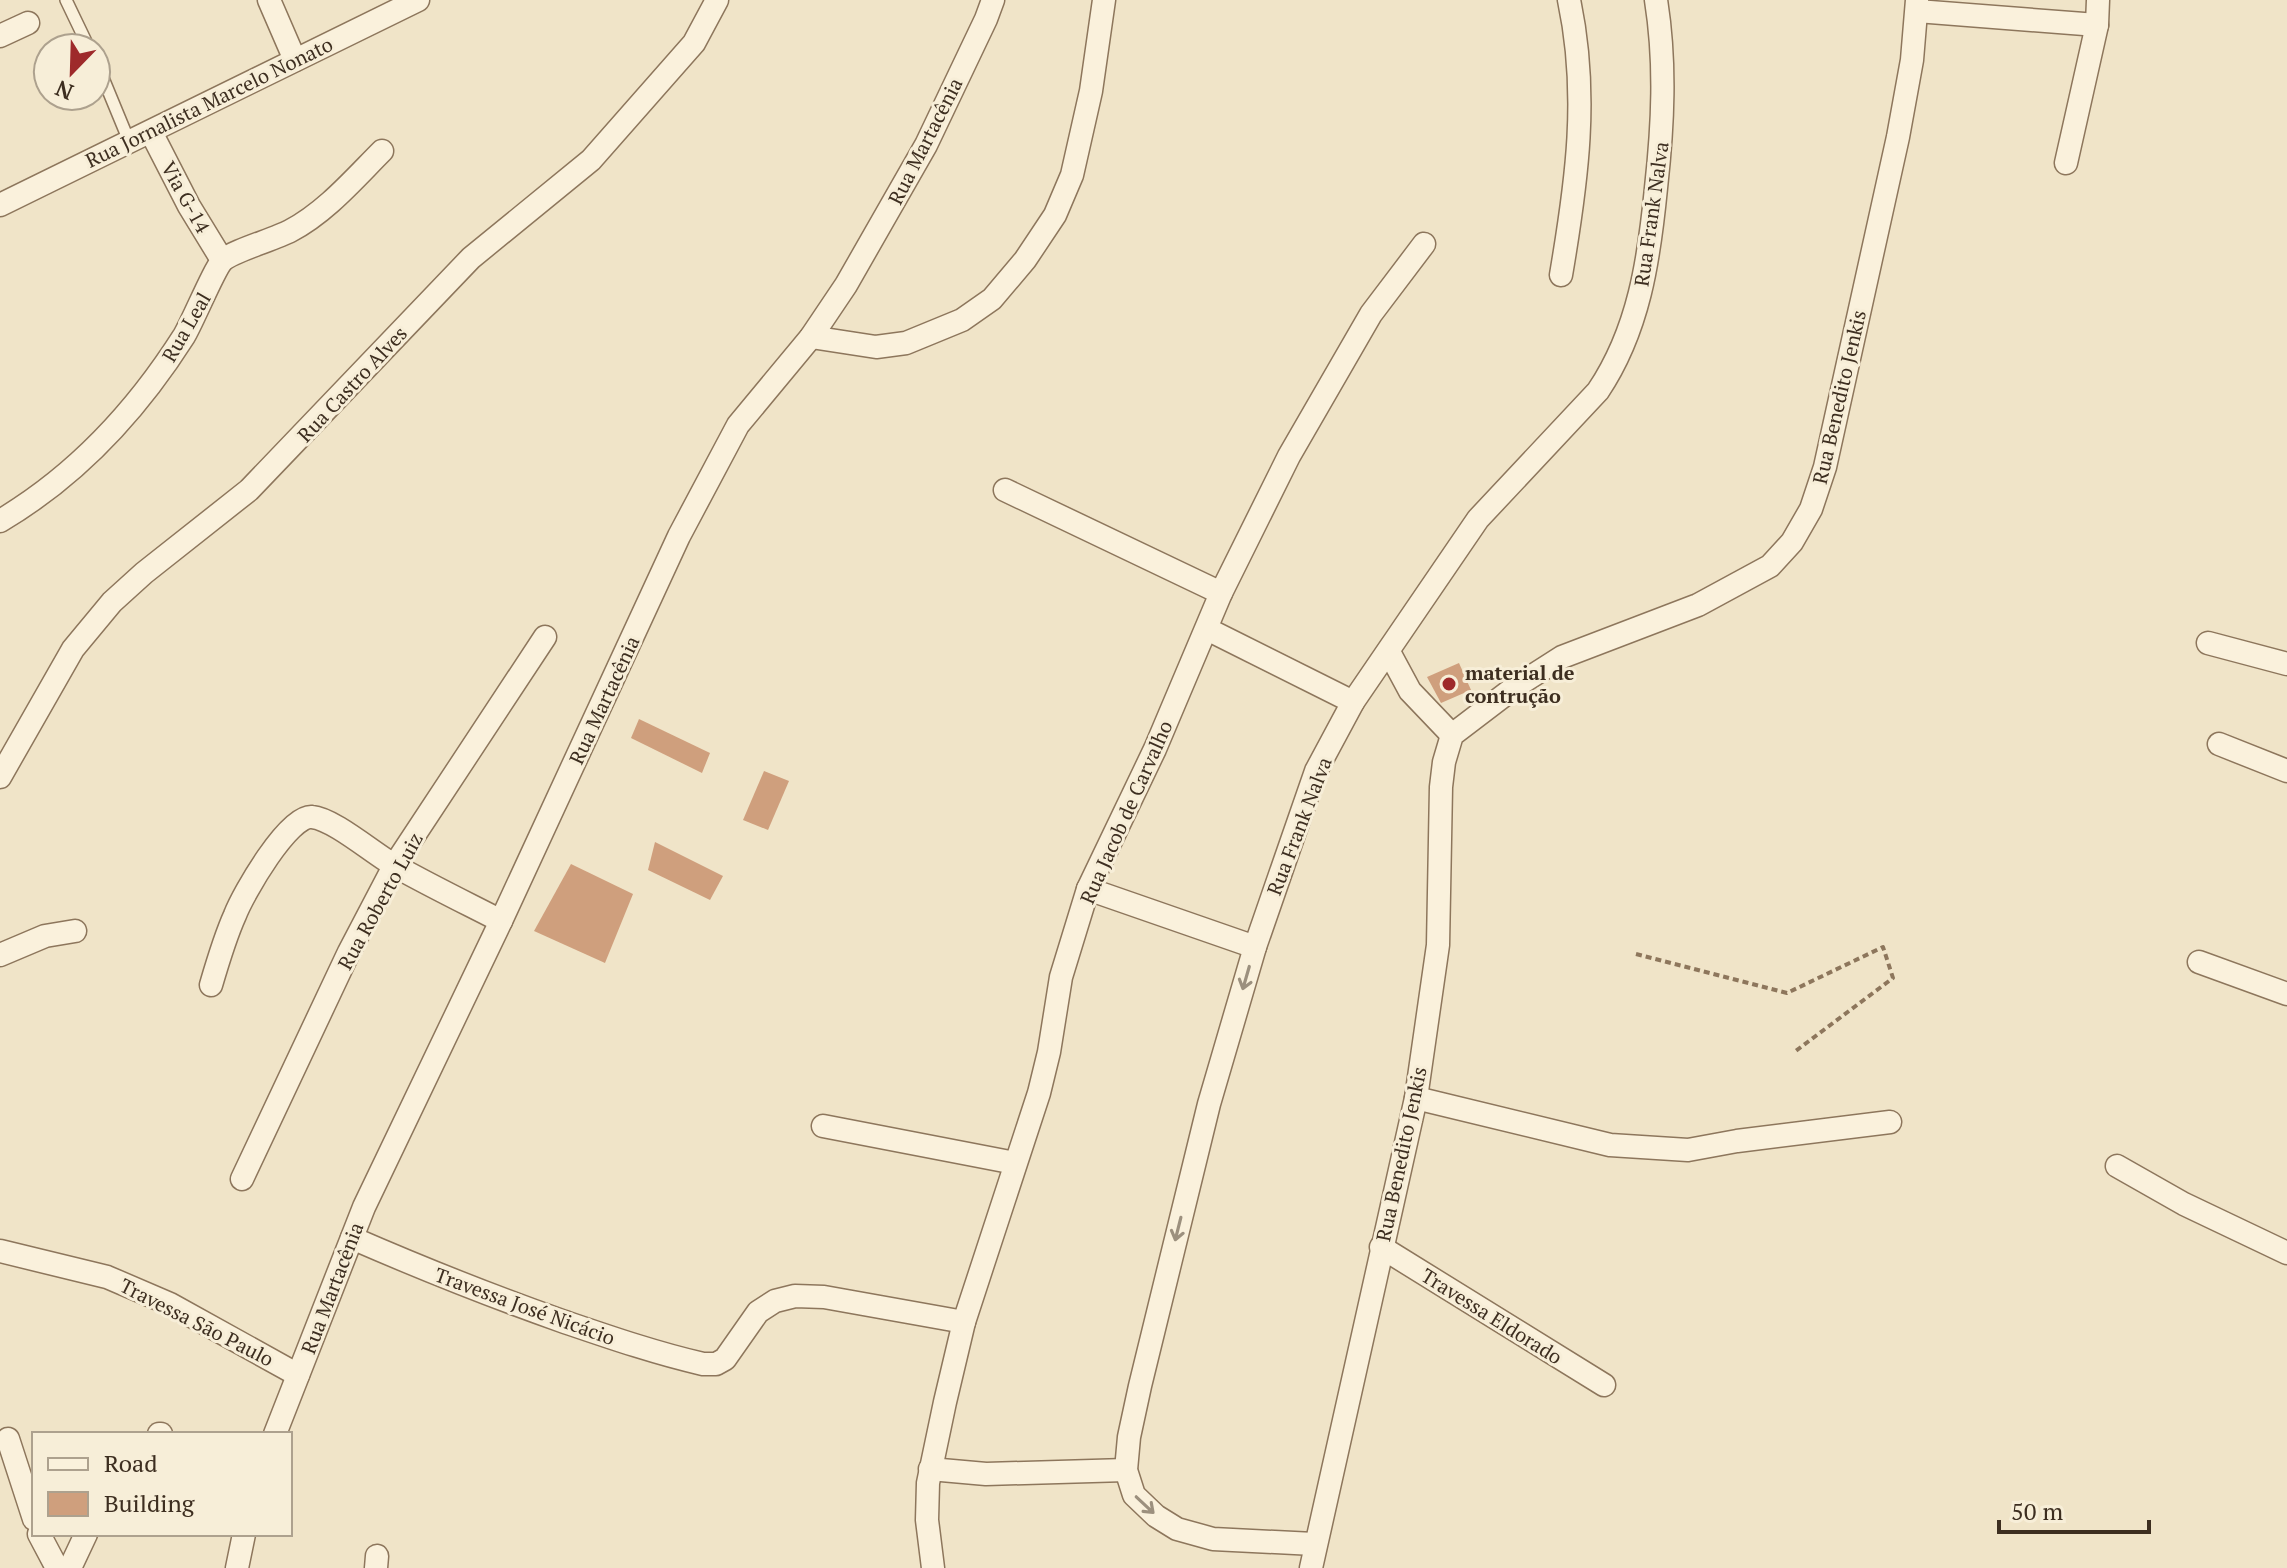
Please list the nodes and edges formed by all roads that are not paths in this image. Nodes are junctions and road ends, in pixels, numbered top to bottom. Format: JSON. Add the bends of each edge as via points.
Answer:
{"nodes":[{"id":1,"x":66,"y":0,"type":"edge"},
{"id":2,"x":269,"y":0,"type":"edge"},
{"id":3,"x":418,"y":0,"type":"edge"},
{"id":4,"x":717,"y":0,"type":"edge"},
{"id":5,"x":993,"y":0,"type":"edge"},
{"id":6,"x":1104,"y":0,"type":"edge"},
{"id":7,"x":1569,"y":0,"type":"edge"},
{"id":8,"x":1656,"y":0,"type":"edge"},
{"id":9,"x":2098,"y":0,"type":"edge"},
{"id":10,"x":1917,"y":6,"type":"edge"},
{"id":11,"x":28,"y":23,"type":"dead end"},
{"id":12,"x":2097,"y":25,"type":"junction"},
{"id":13,"x":81,"y":32,"type":"edge"},
{"id":14,"x":0,"y":36,"type":"edge"},
{"id":15,"x":295,"y":60,"type":"junction"},
{"id":16,"x":112,"y":100,"type":"edge"},
{"id":17,"x":151,"y":132,"type":"junction"},
{"id":18,"x":129,"y":141,"type":"junction"},
{"id":19,"x":382,"y":151,"type":"dead end"},
{"id":20,"x":2066,"y":163,"type":"dead end"},
{"id":21,"x":0,"y":205,"type":"edge"},
{"id":22,"x":1424,"y":244,"type":"dead end"},
{"id":23,"x":222,"y":260,"type":"junction"},
{"id":24,"x":1561,"y":275,"type":"dead end"},
{"id":25,"x":811,"y":337,"type":"junction"},
{"id":26,"x":1005,"y":490,"type":"dead end"},
{"id":27,"x":0,"y":521,"type":"edge"},
{"id":28,"x":1221,"y":593,"type":"junction"},
{"id":29,"x":1207,"y":629,"type":"junction"},
{"id":30,"x":545,"y":637,"type":"dead end"},
{"id":31,"x":2208,"y":643,"type":"dead end"},
{"id":32,"x":1389,"y":652,"type":"junction"},
{"id":33,"x":2287,"y":664,"type":"edge"},
{"id":34,"x":1353,"y":702,"type":"junction"},
{"id":35,"x":1452,"y":735,"type":"junction"},
{"id":36,"x":2219,"y":744,"type":"dead end"},
{"id":37,"x":2287,"y":771,"type":"edge"},
{"id":38,"x":0,"y":777,"type":"edge"},
{"id":39,"x":394,"y":866,"type":"junction"},
{"id":40,"x":1088,"y":889,"type":"junction"},
{"id":41,"x":501,"y":921,"type":"junction"},
{"id":42,"x":75,"y":931,"type":"dead end"},
{"id":43,"x":1255,"y":947,"type":"junction"},
{"id":44,"x":0,"y":955,"type":"edge"},
{"id":45,"x":2199,"y":962,"type":"dead end"},
{"id":46,"x":211,"y":985,"type":"dead end"},
{"id":47,"x":2287,"y":994,"type":"edge"},
{"id":48,"x":1416,"y":1098,"type":"junction"},
{"id":49,"x":1890,"y":1122,"type":"dead end"},
{"id":50,"x":823,"y":1126,"type":"dead end"},
{"id":51,"x":1015,"y":1163,"type":"junction"},
{"id":52,"x":2117,"y":1166,"type":"dead end"},
{"id":53,"x":242,"y":1179,"type":"dead end"},
{"id":54,"x":352,"y":1238,"type":"junction"},
{"id":55,"x":1381,"y":1247,"type":"junction"},
{"id":56,"x":0,"y":1251,"type":"edge"},
{"id":57,"x":2287,"y":1253,"type":"edge"},
{"id":58,"x":964,"y":1322,"type":"junction"},
{"id":59,"x":298,"y":1375,"type":"junction"},
{"id":60,"x":1604,"y":1385,"type":"dead end"},
{"id":61,"x":276,"y":1432,"type":"edge"},
{"id":62,"x":8,"y":1439,"type":"dead end"},
{"id":63,"x":930,"y":1469,"type":"junction"},
{"id":64,"x":1126,"y":1470,"type":"junction"},
{"id":65,"x":32,"y":1513,"type":"edge"},
{"id":66,"x":40,"y":1536,"type":"edge"},
{"id":67,"x":85,"y":1536,"type":"edge"},
{"id":68,"x":244,"y":1536,"type":"edge"},
{"id":69,"x":1314,"y":1544,"type":"junction"},
{"id":70,"x":57,"y":1568,"type":"edge"},
{"id":71,"x":70,"y":1568,"type":"edge"},
{"id":72,"x":237,"y":1568,"type":"edge"},
{"id":73,"x":933,"y":1568,"type":"edge"},
{"id":74,"x":1311,"y":1568,"type":"edge"}],
"edges":[{"from":1,"to":13,"type":"lane"},
{"from":2,"to":15,"type":"street"},
{"from":3,"to":15,"type":"street","name":"Rua Jornalista Marcelo Nonato"},
{"from":4,"to":38,"type":"street","name":"Rua Castro Alves","via":[[694,43],[591,160],[471,258],[249,490],[102,613],[73,649]]},
{"from":5,"to":25,"type":"street","name":"Rua Martacênia","via":[[926,145]]},
{"from":6,"to":25,"type":"street","via":[[1072,175],[1055,215],[992,299],[962,320],[906,343],[876,347]]},
{"from":7,"to":24,"type":"street","via":[[1580,140]]},
{"from":8,"to":32,"type":"street","name":"Rua Frank Nalva","via":[[1663,44],[1663,123],[1642,291],[1628,335],[1598,391],[1478,519]]},
{"from":9,"to":12,"type":"street"},
{"from":10,"to":12,"type":"street"},
{"from":10,"to":35,"type":"street","name":"Rua Benedito Jenkis","via":[[1898,137],[1825,467],[1811,509],[1792,542],[1770,566],[1698,605],[1562,657]]},
{"from":11,"to":14,"type":"street"},
{"from":12,"to":20,"type":"street"},
{"from":15,"to":17,"type":"street","name":"Rua Jornalista Marcelo Nonato"},
{"from":16,"to":18,"type":"lane"},
{"from":17,"to":18,"type":"street","name":"Rua Jornalista Marcelo Nonato"},
{"from":17,"to":23,"type":"street","name":"Via G-14"},
{"from":18,"to":21,"type":"street","name":"Rua Jornalista Marcelo Nonato"},
{"from":19,"to":23,"type":"street","via":[[329,204],[292,230]]},
{"from":22,"to":28,"type":"street","name":"Rua Jacob de Carvalho","via":[[1371,314],[1289,456]]},
{"from":23,"to":27,"type":"street","name":"Rua Leal","via":[[185,334],[123,418],[45,492]]},
{"from":25,"to":41,"type":"street","name":"Rua Martacênia","via":[[738,425],[705,486]]},
{"from":26,"to":28,"type":"street"},
{"from":28,"to":29,"type":"street","name":"Rua Jacob de Carvalho"},
{"from":29,"to":34,"type":"street"},
{"from":29,"to":40,"type":"street","name":"Rua Jacob de Carvalho"},
{"from":30,"to":39,"type":"street","name":"Rua Roberto Luiz"},
{"from":31,"to":33,"type":"street"},
{"from":32,"to":34,"type":"street","name":"Rua Frank Nalva"},
{"from":32,"to":35,"type":"street","via":[[1410,691]]},
{"from":34,"to":43,"type":"street","name":"Rua Frank Nalva","via":[[1316,771]]},
{"from":35,"to":48,"type":"street","name":"Rua Benedito Jenkis","via":[[1441,787],[1438,945]]},
{"from":36,"to":37,"type":"street"},
{"from":39,"to":41,"type":"street"},
{"from":39,"to":46,"type":"street","via":[[326,821],[301,818],[279,842],[236,911]]},
{"from":39,"to":53,"type":"street","name":"Rua Roberto Luiz"},
{"from":40,"to":43,"type":"street"},
{"from":40,"to":51,"type":"street","name":"Rua Jacob de Carvalho","via":[[1061,977],[1039,1093]]},
{"from":41,"to":54,"type":"street","name":"Rua Martacênia"},
{"from":42,"to":44,"type":"street","via":[[45,936]]},
{"from":43,"to":64,"type":"street","name":"Rua Frank Nalva","one_way":true,"via":[[1209,1104],[1140,1386]]},
{"from":45,"to":47,"type":"street"},
{"from":48,"to":49,"type":"street","via":[[1642,1149],[1688,1150]]},
{"from":48,"to":55,"type":"street","name":"Rua Benedito Jenkis"},
{"from":50,"to":51,"type":"street"},
{"from":51,"to":58,"type":"street","name":"Rua Jacob de Carvalho"},
{"from":52,"to":57,"type":"street"},
{"from":54,"to":58,"type":"street","name":"Travessa José Nicácio","via":[[530,1309],[703,1364],[725,1359],[758,1312],[795,1296]]},
{"from":54,"to":59,"type":"street","name":"Rua Martacênia"},
{"from":55,"to":60,"type":"street","name":"Travessa Eldorado"},
{"from":55,"to":69,"type":"street","name":"Rua Benedito Jenkis"},
{"from":56,"to":59,"type":"street","name":"Travessa São Paulo","via":[[107,1277],[170,1304]]},
{"from":58,"to":63,"type":"street","name":"Rua Jacob de Carvalho"},
{"from":59,"to":61,"type":"street","name":"Rua Martacênia"},
{"from":62,"to":65,"type":"street"},
{"from":63,"to":64,"type":"street","via":[[986,1474]]},
{"from":63,"to":73,"type":"street","name":"Rua Jacob de Carvalho","via":[[927,1520]]},
{"from":64,"to":69,"type":"street","one_way":true,"via":[[1134,1495],[1177,1529],[1213,1539]]},
{"from":66,"to":70,"type":"street"},
{"from":67,"to":71,"type":"street"},
{"from":68,"to":72,"type":"street"},
{"from":69,"to":74,"type":"street","name":"Rua Benedito Jenkis"}]}
